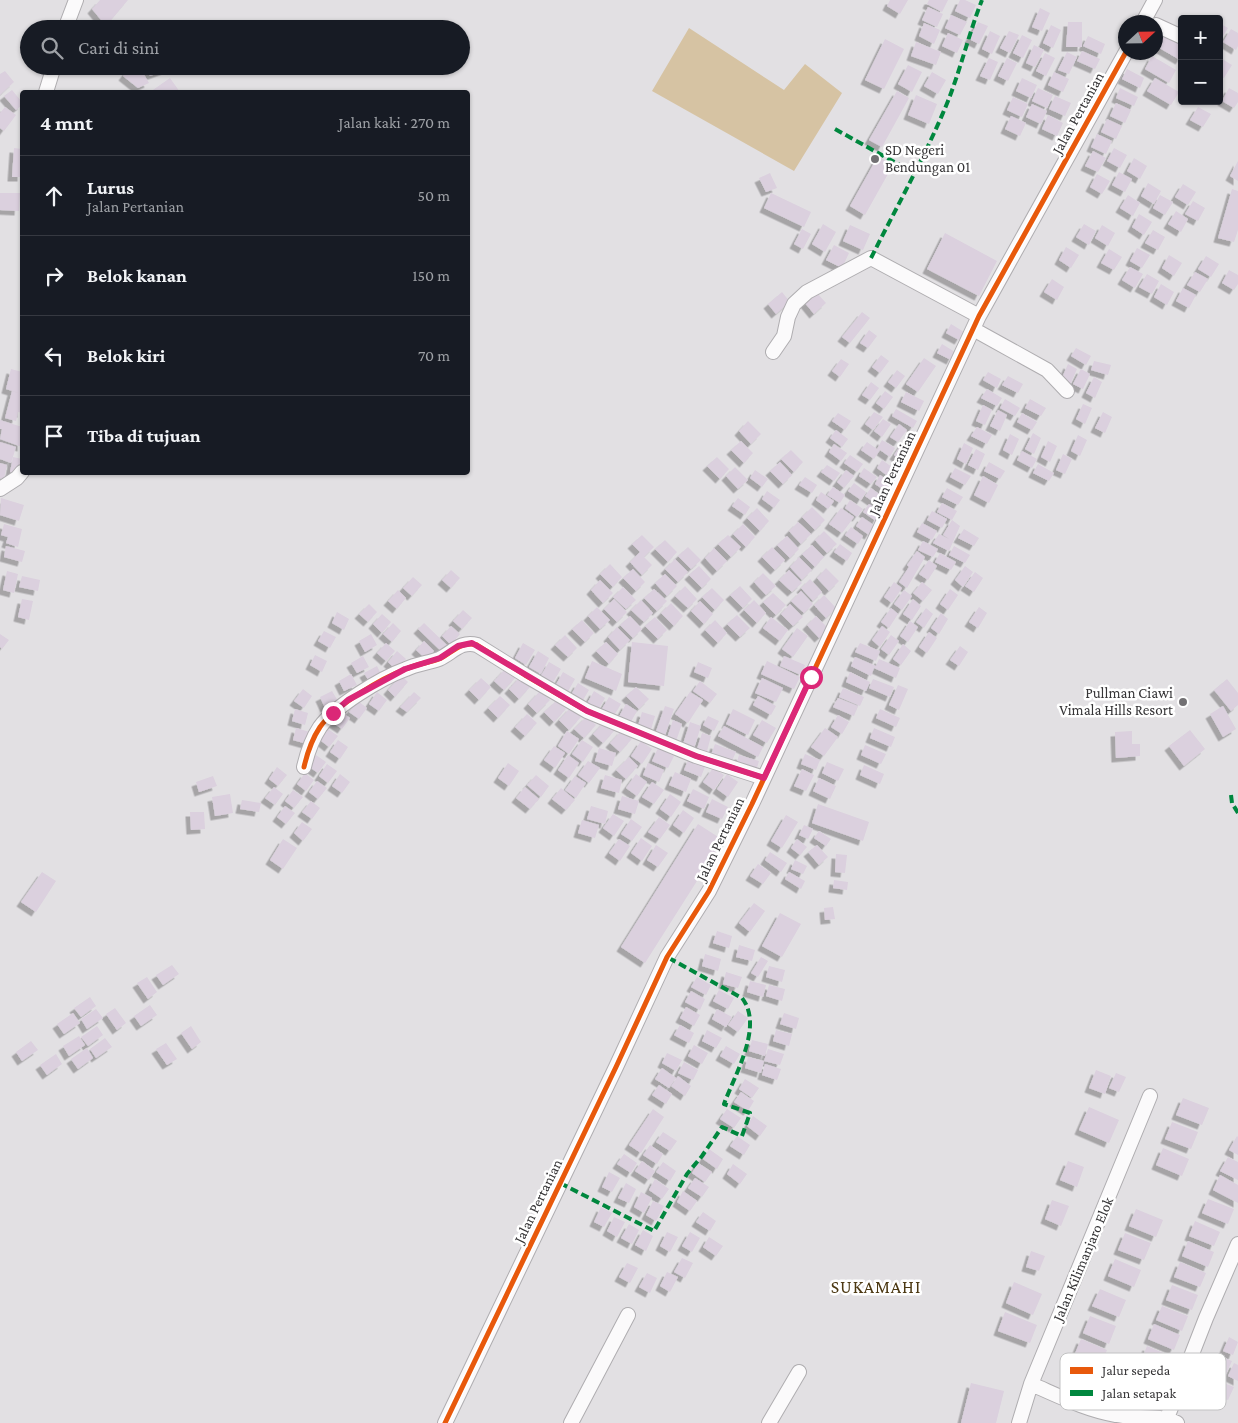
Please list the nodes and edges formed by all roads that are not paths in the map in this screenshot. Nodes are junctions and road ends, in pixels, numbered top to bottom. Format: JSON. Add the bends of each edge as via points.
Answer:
{"nodes":[{"id":1,"x":76,"y":0,"type":"edge"},
{"id":2,"x":1155,"y":0,"type":"edge"},
{"id":3,"x":1150,"y":15,"type":"edge"},
{"id":4,"x":68,"y":20,"type":"edge"},
{"id":5,"x":1163,"y":29,"type":"edge"},
{"id":6,"x":1178,"y":36,"type":"edge"},
{"id":7,"x":1122,"y":60,"type":"edge"},
{"id":8,"x":51,"y":75,"type":"edge"},
{"id":9,"x":47,"y":90,"type":"edge"},
{"id":10,"x":976,"y":322,"type":"junction"},
{"id":11,"x":774,"y":352,"type":"dead end"},
{"id":12,"x":1067,"y":391,"type":"dead end"},
{"id":13,"x":20,"y":474,"type":"edge"},
{"id":14,"x":0,"y":489,"type":"edge"},
{"id":15,"x":304,"y":767,"type":"dead end"},
{"id":16,"x":764,"y":778,"type":"junction"},
{"id":17,"x":1150,"y":1096,"type":"dead end"},
{"id":18,"x":1238,"y":1244,"type":"edge"},
{"id":19,"x":628,"y":1315,"type":"dead end"},
{"id":20,"x":1194,"y":1353,"type":"edge"},
{"id":21,"x":799,"y":1372,"type":"dead end"},
{"id":22,"x":1031,"y":1384,"type":"junction"},
{"id":23,"x":1060,"y":1396,"type":"edge"},
{"id":24,"x":1097,"y":1410,"type":"edge"},
{"id":25,"x":1172,"y":1421,"type":"edge"},
{"id":26,"x":573,"y":1422,"type":"edge"},
{"id":27,"x":445,"y":1423,"type":"edge"},
{"id":28,"x":769,"y":1423,"type":"edge"},
{"id":29,"x":1019,"y":1423,"type":"edge"}],
"edges":[{"from":1,"to":4,"type":"street"},
{"from":2,"to":3,"type":"street"},
{"from":5,"to":6,"type":"street"},
{"from":7,"to":10,"type":"street","name":"Jalan Pertanian"},
{"from":8,"to":9,"type":"street"},
{"from":10,"to":11,"type":"street","via":[[871,258],[807,292],[794,304],[784,336]]},
{"from":10,"to":12,"type":"street","via":[[1047,370]]},
{"from":10,"to":16,"type":"street","name":"Jalan Pertanian"},
{"from":13,"to":14,"type":"street"},
{"from":15,"to":16,"type":"street","via":[[320,727],[348,700],[405,669],[472,643],[565,700],[596,715],[696,756]]},
{"from":16,"to":27,"type":"street","name":"Jalan Pertanian","via":[[709,891],[667,957]]},
{"from":17,"to":22,"type":"street","name":"Jalan Kilimanjaro Elok"},
{"from":18,"to":20,"type":"street"},
{"from":19,"to":26,"type":"street"},
{"from":21,"to":28,"type":"street"},
{"from":22,"to":23,"type":"street"},
{"from":22,"to":29,"type":"street","name":"Jalan Kilimanjaro Elok"},
{"from":24,"to":25,"type":"street"}]}
